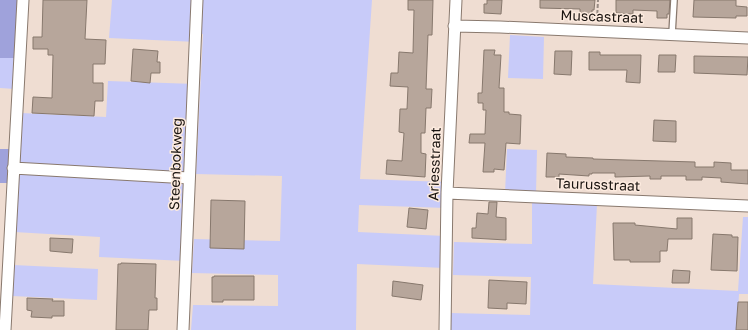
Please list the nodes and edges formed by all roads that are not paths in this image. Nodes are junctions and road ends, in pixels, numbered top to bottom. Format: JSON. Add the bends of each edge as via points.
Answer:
{"nodes":[{"id":1,"x":23,"y":0,"type":"edge"},
{"id":2,"x":197,"y":0,"type":"edge"},
{"id":3,"x":456,"y":0,"type":"edge"},
{"id":4,"x":674,"y":0,"type":"edge"},
{"id":5,"x":454,"y":26,"type":"junction"},
{"id":6,"x":672,"y":34,"type":"junction"},
{"id":7,"x":748,"y":38,"type":"edge"},
{"id":8,"x":13,"y":168,"type":"junction"},
{"id":9,"x":189,"y":178,"type":"junction"},
{"id":10,"x":448,"y":193,"type":"junction"},
{"id":11,"x":748,"y":206,"type":"edge"},
{"id":12,"x":5,"y":330,"type":"edge"},
{"id":13,"x":183,"y":330,"type":"edge"},
{"id":14,"x":445,"y":330,"type":"edge"}],
"edges":[{"from":1,"to":8,"type":"street"},
{"from":2,"to":9,"type":"street","name":"Steenbokweg"},
{"from":3,"to":5,"type":"street","name":"Ariesstraat"},
{"from":4,"to":6,"type":"lane"},
{"from":5,"to":6,"type":"street","name":"Muscastraat"},
{"from":5,"to":10,"type":"street","name":"Ariesstraat"},
{"from":6,"to":7,"type":"street","name":"Muscastraat"},
{"from":8,"to":9,"type":"street"},
{"from":8,"to":12,"type":"street"},
{"from":9,"to":13,"type":"street","name":"Steenbokweg"},
{"from":10,"to":11,"type":"street","name":"Taurusstraat"},
{"from":10,"to":14,"type":"street","name":"Ariesstraat"}]}
